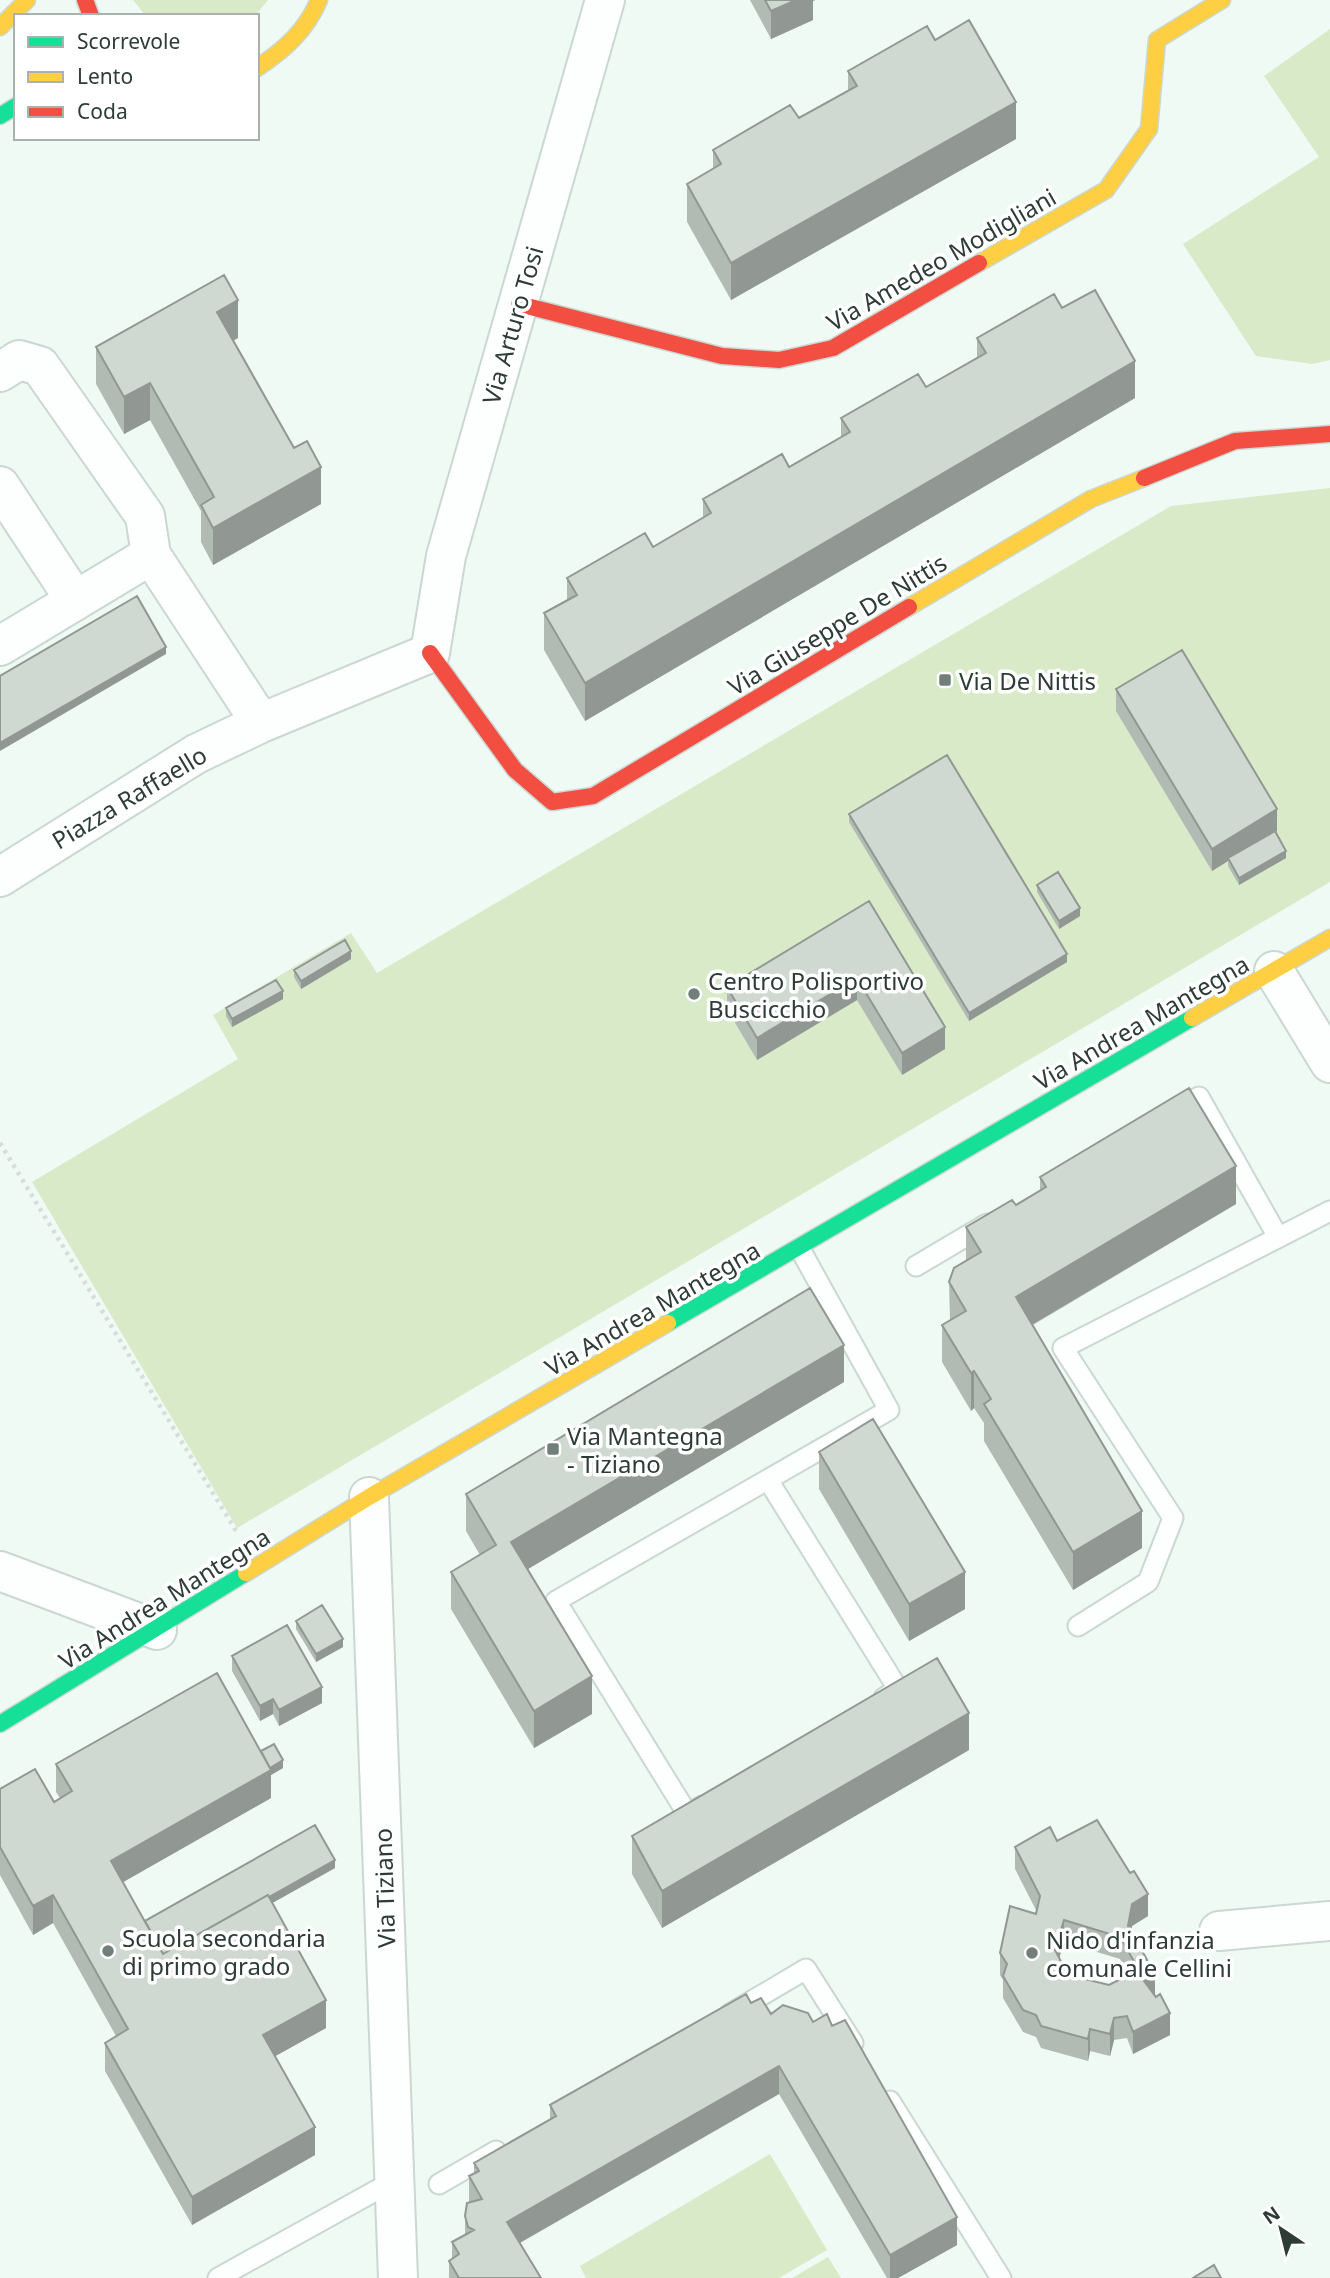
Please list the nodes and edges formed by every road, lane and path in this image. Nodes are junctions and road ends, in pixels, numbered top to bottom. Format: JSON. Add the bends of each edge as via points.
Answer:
{"nodes":[{"id":1,"x":27,"y":0,"type":"edge"},
{"id":2,"x":318,"y":0,"type":"edge"},
{"id":3,"x":605,"y":0,"type":"edge"},
{"id":4,"x":1222,"y":0,"type":"edge"},
{"id":5,"x":0,"y":27,"type":"edge"},
{"id":6,"x":259,"y":67,"type":"edge"},
{"id":7,"x":519,"y":304,"type":"junction"},
{"id":8,"x":0,"y":372,"type":"edge"},
{"id":9,"x":1330,"y":434,"type":"edge"},
{"id":10,"x":0,"y":486,"type":"edge"},
{"id":11,"x":151,"y":555,"type":"junction"},
{"id":12,"x":75,"y":600,"type":"junction"},
{"id":13,"x":0,"y":646,"type":"edge"},
{"id":14,"x":430,"y":653,"type":"junction"},
{"id":15,"x":261,"y":723,"type":"junction"},
{"id":16,"x":0,"y":877,"type":"edge"},
{"id":17,"x":1330,"y":938,"type":"edge"},
{"id":18,"x":1274,"y":971,"type":"junction"},
{"id":19,"x":1330,"y":1063,"type":"edge"},
{"id":20,"x":1163,"y":1118,"type":"edge"},
{"id":21,"x":0,"y":1143,"type":"edge"},
{"id":22,"x":1330,"y":1211,"type":"edge"},
{"id":23,"x":998,"y":1217,"type":"edge"},
{"id":24,"x":1278,"y":1237,"type":"junction"},
{"id":25,"x":800,"y":1249,"type":"junction"},
{"id":26,"x":916,"y":1266,"type":"dead end"},
{"id":27,"x":768,"y":1480,"type":"junction"},
{"id":28,"x":369,"y":1497,"type":"junction"},
{"id":29,"x":237,"y":1533,"type":"dead end"},
{"id":30,"x":0,"y":1571,"type":"edge"},
{"id":31,"x":1078,"y":1626,"type":"dead end"},
{"id":32,"x":157,"y":1630,"type":"junction"},
{"id":33,"x":863,"y":1710,"type":"edge"},
{"id":34,"x":0,"y":1724,"type":"edge"},
{"id":35,"x":723,"y":1794,"type":"edge"},
{"id":36,"x":1330,"y":1921,"type":"edge"},
{"id":37,"x":1219,"y":1931,"type":"dead end"},
{"id":38,"x":712,"y":2025,"type":"edge"},
{"id":39,"x":864,"y":2061,"type":"edge"},
{"id":40,"x":879,"y":2084,"type":"edge"},
{"id":41,"x":510,"y":2143,"type":"edge"},
{"id":42,"x":395,"y":2180,"type":"junction"},
{"id":43,"x":439,"y":2184,"type":"dead end"},
{"id":44,"x":218,"y":2278,"type":"edge"},
{"id":45,"x":398,"y":2278,"type":"edge"},
{"id":46,"x":1002,"y":2278,"type":"edge"}],
"edges":[{"from":1,"to":5,"type":"street"},
{"from":2,"to":6,"type":"street","via":[[314,14],[289,47]]},
{"from":3,"to":7,"type":"street","name":"Via Arturo Tosi"},
{"from":4,"to":7,"type":"street","name":"Via Amedeo Modigliani","via":[[1157,40],[1149,129],[1106,190],[833,348],[779,360],[722,356]]},
{"from":7,"to":14,"type":"street","name":"Via Arturo Tosi","via":[[446,556]]},
{"from":8,"to":11,"type":"street","via":[[19,360],[40,366],[145,516]]},
{"from":9,"to":14,"type":"street","name":"Via Giuseppe De Nittis","via":[[1235,441],[1091,499],[593,796],[552,802],[515,770]]},
{"from":10,"to":12,"type":"street"},
{"from":11,"to":12,"type":"street"},
{"from":11,"to":15,"type":"street"},
{"from":12,"to":13,"type":"street"},
{"from":14,"to":15,"type":"street","name":"Piazza Raffaello"},
{"from":15,"to":16,"type":"street","name":"Piazza Raffaello","via":[[196,754]]},
{"from":17,"to":18,"type":"street","name":"Via Andrea Mantegna"},
{"from":18,"to":19,"type":"street"},
{"from":18,"to":25,"type":"street","name":"Via Andrea Mantegna"},
{"from":20,"to":24,"type":"lane","via":[[1199,1097]]},
{"from":21,"to":29,"type":"path"},
{"from":22,"to":24,"type":"lane"},
{"from":23,"to":26,"type":"lane"},
{"from":24,"to":31,"type":"lane","via":[[1063,1348],[1173,1518],[1148,1582]]},
{"from":25,"to":27,"type":"lane","via":[[889,1410]]},
{"from":25,"to":28,"type":"street","name":"Via Andrea Mantegna"},
{"from":27,"to":33,"type":"lane","via":[[898,1689]]},
{"from":27,"to":35,"type":"lane","via":[[556,1601],[688,1815]]},
{"from":28,"to":32,"type":"street","name":"Via Andrea Mantegna"},
{"from":28,"to":42,"type":"street","name":"Via Tiziano"},
{"from":30,"to":32,"type":"street"},
{"from":32,"to":34,"type":"street","name":"Via Andrea Mantegna"},
{"from":36,"to":37,"type":"street"},
{"from":38,"to":39,"type":"lane","via":[[806,1969]]},
{"from":40,"to":46,"type":"lane"},
{"from":41,"to":43,"type":"lane"},
{"from":42,"to":44,"type":"lane"},
{"from":42,"to":45,"type":"street","name":"Via Tiziano"}]}
